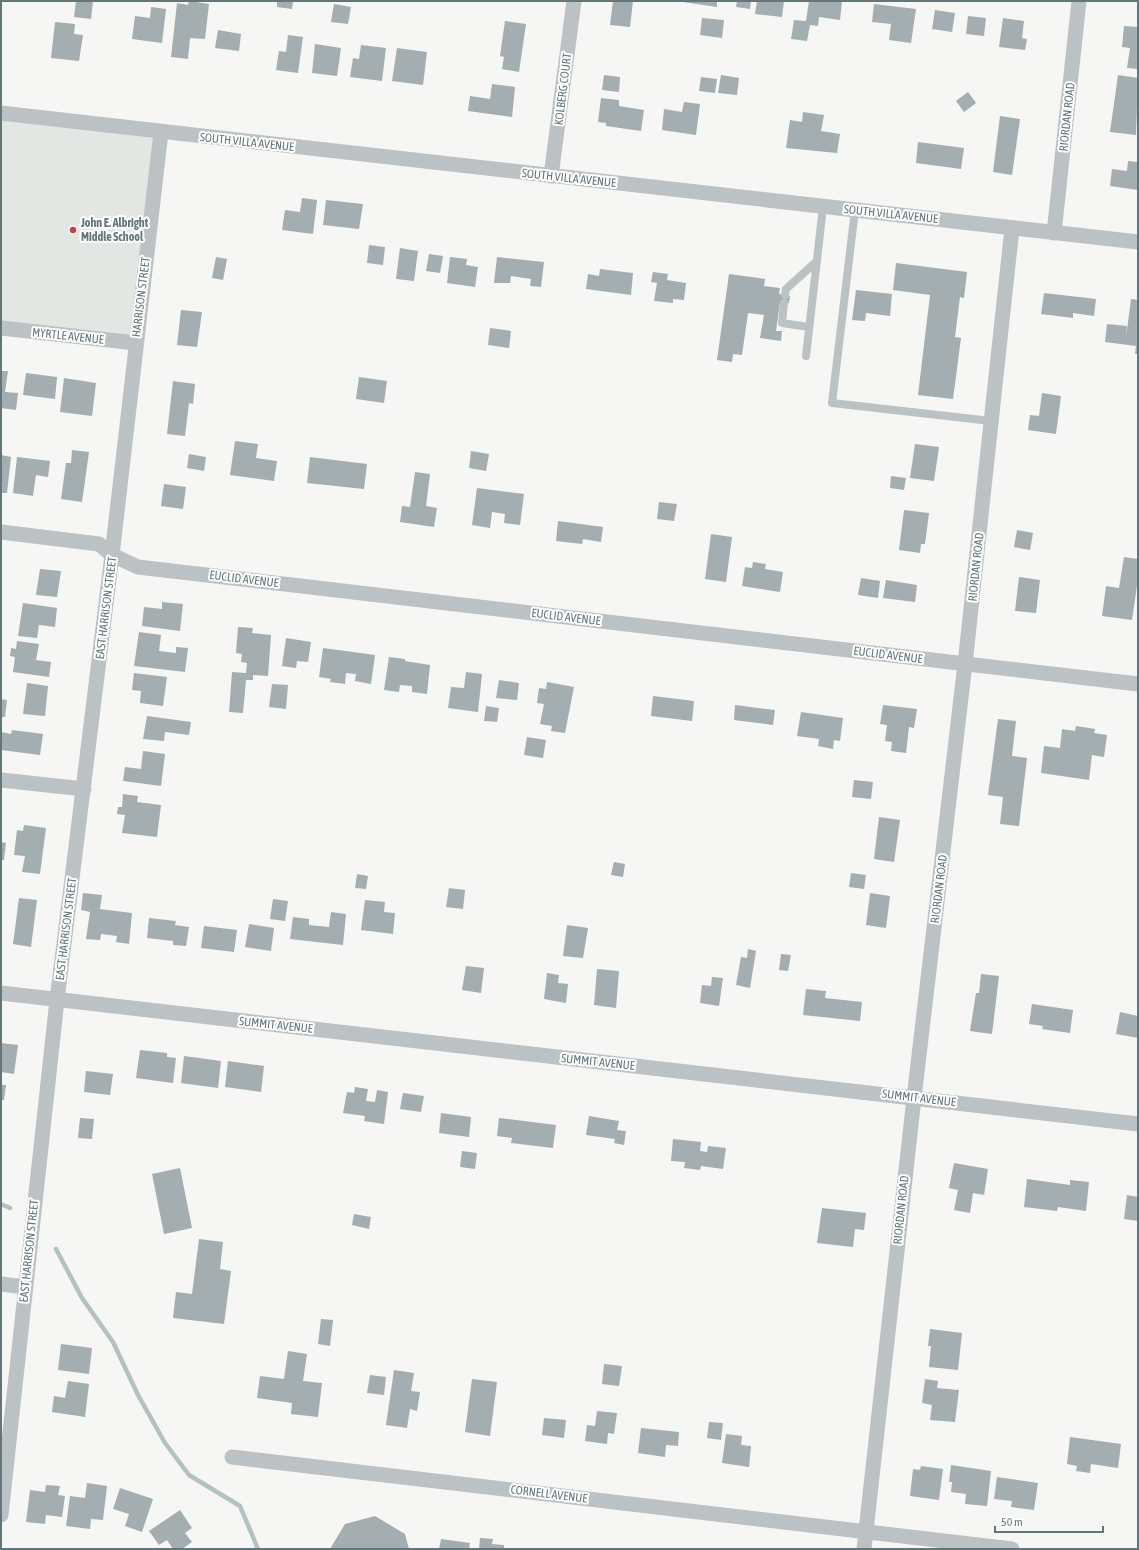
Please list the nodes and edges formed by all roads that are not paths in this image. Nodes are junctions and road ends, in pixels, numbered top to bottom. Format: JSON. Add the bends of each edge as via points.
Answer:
{"nodes":[{"id":1,"x":574,"y":1,"type":"edge"},
{"id":2,"x":1079,"y":1,"type":"edge"},
{"id":3,"x":1,"y":113,"type":"edge"},
{"id":4,"x":162,"y":132,"type":"junction"},
{"id":5,"x":551,"y":176,"type":"junction"},
{"id":6,"x":823,"y":207,"type":"junction"},
{"id":7,"x":855,"y":210,"type":"junction"},
{"id":8,"x":1012,"y":228,"type":"junction"},
{"id":9,"x":1054,"y":233,"type":"junction"},
{"id":10,"x":1138,"y":242,"type":"edge"},
{"id":11,"x":817,"y":261,"type":"junction"},
{"id":12,"x":809,"y":327,"type":"junction"},
{"id":13,"x":1,"y":328,"type":"edge"},
{"id":14,"x":136,"y":343,"type":"junction"},
{"id":15,"x":806,"y":356,"type":"dead end"},
{"id":16,"x":991,"y":421,"type":"junction"},
{"id":17,"x":1,"y":532,"type":"edge"},
{"id":18,"x":112,"y":555,"type":"junction"},
{"id":19,"x":965,"y":664,"type":"junction"},
{"id":20,"x":1138,"y":684,"type":"edge"},
{"id":21,"x":1,"y":780,"type":"edge"},
{"id":22,"x":84,"y":789,"type":"junction"},
{"id":23,"x":1,"y":994,"type":"edge"},
{"id":24,"x":57,"y":1000,"type":"junction"},
{"id":25,"x":914,"y":1098,"type":"junction"},
{"id":26,"x":1138,"y":1124,"type":"edge"},
{"id":27,"x":1,"y":1284,"type":"edge"},
{"id":28,"x":25,"y":1287,"type":"junction"},
{"id":29,"x":232,"y":1457,"type":"dead end"},
{"id":30,"x":1,"y":1516,"type":"edge"},
{"id":31,"x":866,"y":1531,"type":"junction"},
{"id":32,"x":864,"y":1549,"type":"edge"},
{"id":33,"x":1012,"y":1549,"type":"edge"}],
"edges":[{"from":1,"to":5,"type":"street","name":"KOLBERG COURT"},
{"from":2,"to":9,"type":"street","name":"RIORDAN ROAD"},
{"from":3,"to":4,"type":"street","name":"SOUTH VILLA AVENUE"},
{"from":4,"to":5,"type":"street","name":"SOUTH VILLA AVENUE"},
{"from":4,"to":14,"type":"street","name":"HARRISON STREET"},
{"from":5,"to":6,"type":"street","name":"SOUTH VILLA AVENUE"},
{"from":6,"to":7,"type":"street","name":"SOUTH VILLA AVENUE"},
{"from":6,"to":11,"type":"lane"},
{"from":7,"to":8,"type":"street","name":"SOUTH VILLA AVENUE"},
{"from":7,"to":16,"type":"lane","via":[[832,403]]},
{"from":8,"to":9,"type":"street","name":"SOUTH VILLA AVENUE"},
{"from":8,"to":16,"type":"street","name":"RIORDAN ROAD"},
{"from":9,"to":10,"type":"street","name":"SOUTH VILLA AVENUE"},
{"from":11,"to":12,"type":"lane"},
{"from":11,"to":12,"type":"lane","via":[[786,289],[782,323]]},
{"from":12,"to":15,"type":"lane"},
{"from":13,"to":14,"type":"street","name":"MYRTLE AVENUE"},
{"from":14,"to":18,"type":"street","name":"EAST HARRISON STREET"},
{"from":16,"to":19,"type":"street","name":"RIORDAN ROAD"},
{"from":17,"to":18,"type":"street","name":"EUCLID AVENUE","via":[[98,544]]},
{"from":18,"to":19,"type":"street","name":"EUCLID AVENUE","via":[[138,567]]},
{"from":18,"to":22,"type":"street","name":"EAST HARRISON STREET"},
{"from":19,"to":20,"type":"street","name":"EUCLID AVENUE"},
{"from":19,"to":25,"type":"street","name":"RIORDAN ROAD"},
{"from":21,"to":22,"type":"street"},
{"from":22,"to":24,"type":"street","name":"EAST HARRISON STREET"},
{"from":23,"to":24,"type":"street","name":"SUMMIT AVENUE"},
{"from":24,"to":25,"type":"street","name":"SUMMIT AVENUE"},
{"from":24,"to":28,"type":"street","name":"EAST HARRISON STREET"},
{"from":25,"to":26,"type":"street","name":"SUMMIT AVENUE"},
{"from":25,"to":31,"type":"street","name":"RIORDAN ROAD"},
{"from":27,"to":28,"type":"street"},
{"from":28,"to":30,"type":"street","name":"EAST HARRISON STREET"},
{"from":29,"to":31,"type":"street","name":"CORNELL AVENUE"},
{"from":31,"to":32,"type":"street","name":"RIORDAN ROAD"},
{"from":31,"to":33,"type":"street","name":"CORNELL AVENUE"}]}
